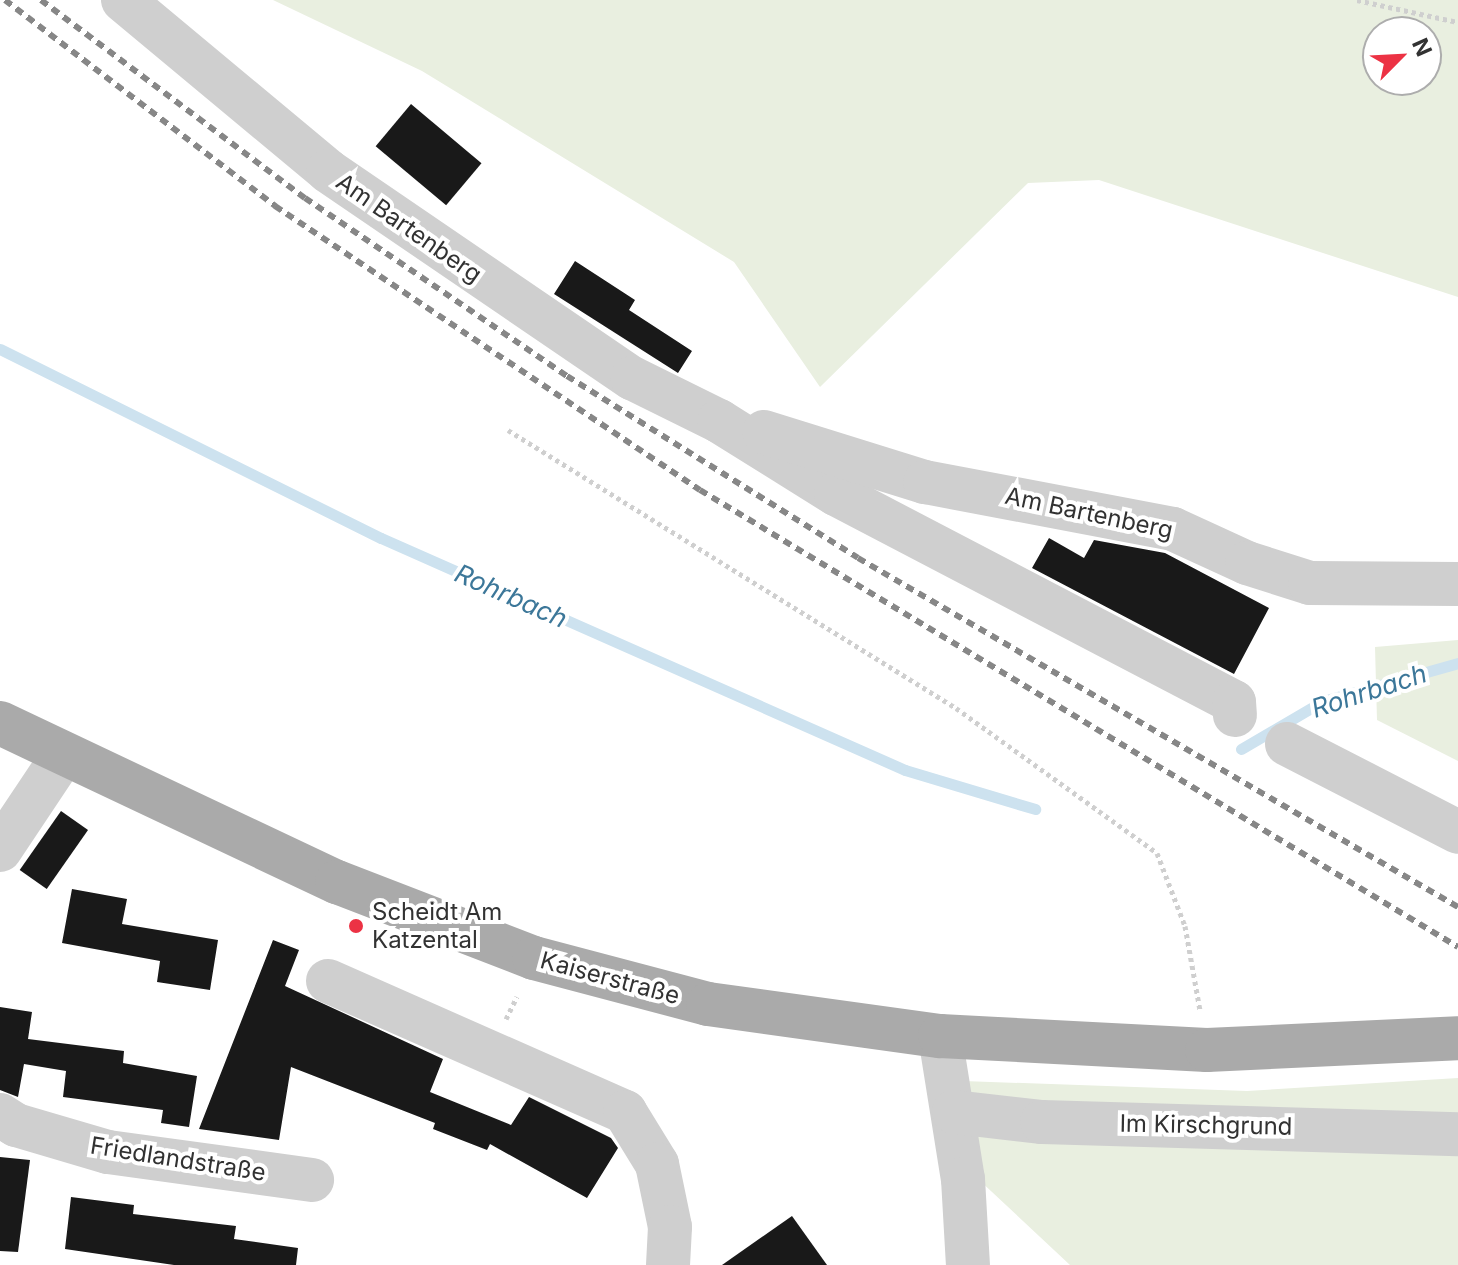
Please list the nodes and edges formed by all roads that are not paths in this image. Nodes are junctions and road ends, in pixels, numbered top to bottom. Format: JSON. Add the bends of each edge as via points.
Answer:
{"nodes":[{"id":1,"x":123,"y":0,"type":"edge"},
{"id":2,"x":719,"y":421,"type":"junction"},
{"id":3,"x":1458,"y":584,"type":"edge"},
{"id":4,"x":1235,"y":715,"type":"dead end"},
{"id":5,"x":0,"y":723,"type":"edge"},
{"id":6,"x":1287,"y":744,"type":"dead end"},
{"id":7,"x":64,"y":754,"type":"junction"},
{"id":8,"x":1458,"y":832,"type":"edge"},
{"id":9,"x":0,"y":850,"type":"edge"},
{"id":10,"x":328,"y":981,"type":"dead end"},
{"id":11,"x":940,"y":1036,"type":"junction"},
{"id":12,"x":1458,"y":1038,"type":"edge"},
{"id":13,"x":954,"y":1112,"type":"junction"},
{"id":14,"x":0,"y":1115,"type":"edge"},
{"id":15,"x":1458,"y":1134,"type":"edge"},
{"id":16,"x":312,"y":1180,"type":"dead end"},
{"id":17,"x":668,"y":1265,"type":"edge"},
{"id":18,"x":968,"y":1265,"type":"edge"}],
"edges":[{"from":1,"to":2,"type":"street","name":"Am Bartenberg","via":[[389,215],[632,378]]},
{"from":2,"to":3,"type":"street","name":"Am Bartenberg","via":[[925,482],[1173,529],[1247,563],[1310,583]]},
{"from":2,"to":4,"type":"street","name":"Am Bartenberg","via":[[836,494],[1234,702]]},
{"from":5,"to":7,"type":"main road","name":"Kaiserstraße"},
{"from":6,"to":8,"type":"street"},
{"from":7,"to":9,"type":"street"},
{"from":7,"to":11,"type":"main road","name":"Kaiserstraße","via":[[337,882],[534,958],[708,1004]]},
{"from":10,"to":17,"type":"street","via":[[625,1112],[657,1164],[670,1227]]},
{"from":11,"to":12,"type":"main road","name":"Kaiserstraße","via":[[1207,1050]]},
{"from":11,"to":13,"type":"street"},
{"from":13,"to":15,"type":"street","name":"Im Kirschgrund","via":[[1042,1122]]},
{"from":13,"to":18,"type":"street"},
{"from":14,"to":16,"type":"street","name":"Friedlandstraße","via":[[108,1152]]}]}
